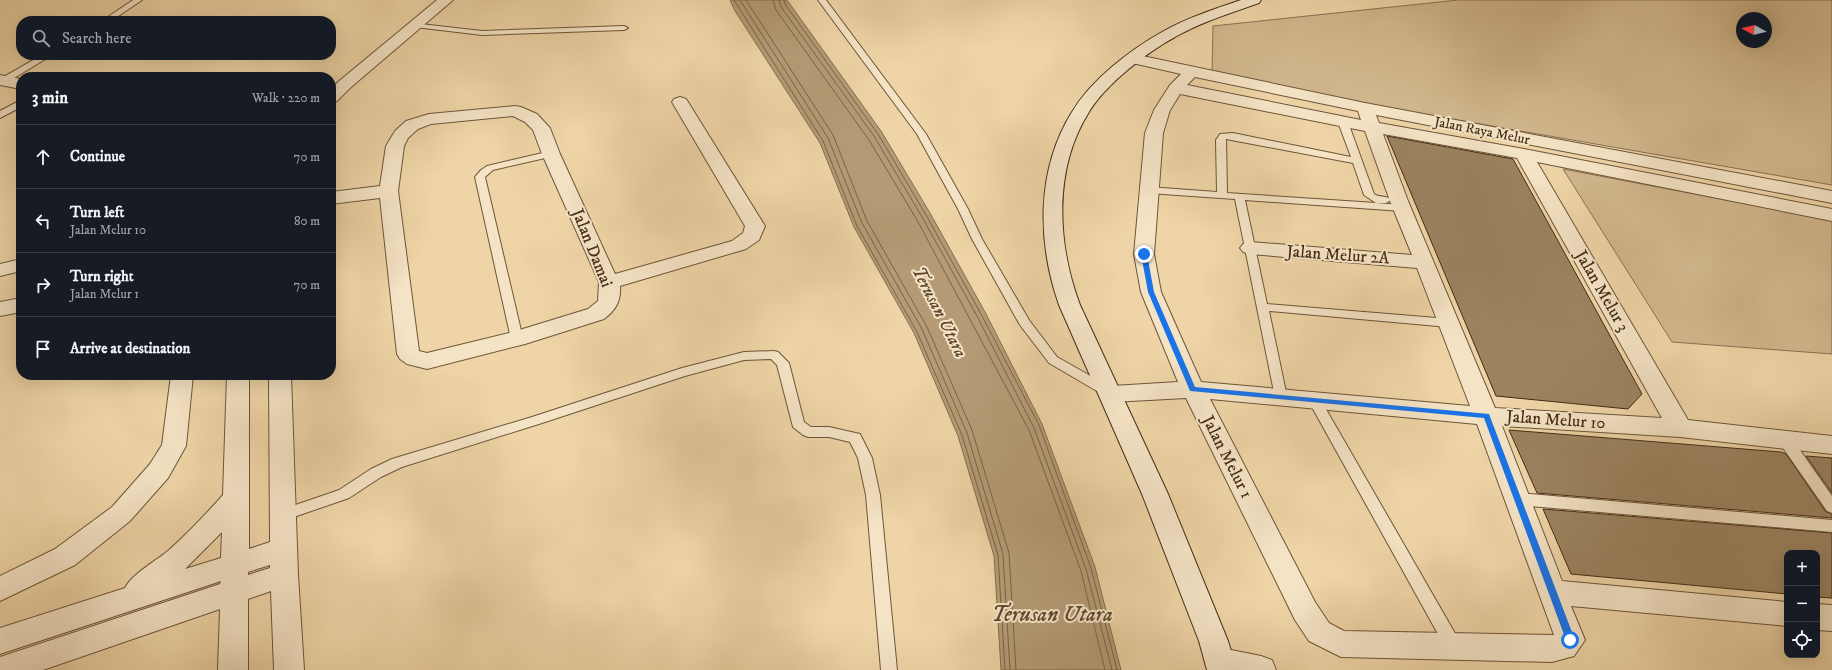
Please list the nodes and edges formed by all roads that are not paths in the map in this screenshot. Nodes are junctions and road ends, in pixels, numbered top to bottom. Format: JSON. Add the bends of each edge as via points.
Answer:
{"nodes":[{"id":1,"x":138,"y":0,"type":"edge"},
{"id":2,"x":426,"y":0,"type":"edge"},
{"id":3,"x":446,"y":0,"type":"edge"},
{"id":4,"x":822,"y":0,"type":"edge"},
{"id":5,"x":1254,"y":0,"type":"edge"},
{"id":6,"x":114,"y":16,"type":"edge"},
{"id":7,"x":415,"y":25,"type":"junction"},
{"id":8,"x":624,"y":28,"type":"dead end"},
{"id":9,"x":1133,"y":59,"type":"junction"},
{"id":10,"x":39,"y":60,"type":"edge"},
{"id":11,"x":18,"y":72,"type":"edge"},
{"id":12,"x":16,"y":73,"type":"edge"},
{"id":13,"x":336,"y":74,"type":"edge"},
{"id":14,"x":1183,"y":80,"type":"junction"},
{"id":15,"x":2,"y":81,"type":"edge"},
{"id":16,"x":16,"y":83,"type":"edge"},
{"id":17,"x":336,"y":93,"type":"edge"},
{"id":18,"x":680,"y":102,"type":"dead end"},
{"id":19,"x":16,"y":106,"type":"edge"},
{"id":20,"x":0,"y":115,"type":"edge"},
{"id":21,"x":1368,"y":117,"type":"junction"},
{"id":22,"x":1343,"y":122,"type":"junction"},
{"id":23,"x":550,"y":154,"type":"junction"},
{"id":24,"x":1524,"y":154,"type":"junction"},
{"id":25,"x":1356,"y":162,"type":"junction"},
{"id":26,"x":1148,"y":190,"type":"junction"},
{"id":27,"x":389,"y":192,"type":"junction"},
{"id":28,"x":1222,"y":195,"type":"junction"},
{"id":29,"x":1239,"y":196,"type":"junction"},
{"id":30,"x":336,"y":197,"type":"edge"},
{"id":31,"x":1832,"y":197,"type":"edge"},
{"id":32,"x":1401,"y":205,"type":"junction"},
{"id":33,"x":1832,"y":215,"type":"edge"},
{"id":34,"x":1250,"y":248,"type":"junction"},
{"id":35,"x":1425,"y":262,"type":"junction"},
{"id":36,"x":16,"y":266,"type":"edge"},
{"id":37,"x":0,"y":270,"type":"edge"},
{"id":38,"x":609,"y":282,"type":"junction"},
{"id":39,"x":16,"y":306,"type":"edge"},
{"id":40,"x":1262,"y":307,"type":"junction"},
{"id":41,"x":0,"y":310,"type":"edge"},
{"id":42,"x":1449,"y":323,"type":"junction"},
{"id":43,"x":517,"y":339,"type":"junction"},
{"id":44,"x":181,"y":380,"type":"edge"},
{"id":45,"x":238,"y":380,"type":"edge"},
{"id":46,"x":280,"y":380,"type":"edge"},
{"id":47,"x":1193,"y":389,"type":"junction"},
{"id":48,"x":1112,"y":394,"type":"junction"},
{"id":49,"x":1281,"y":397,"type":"junction"},
{"id":50,"x":1314,"y":400,"type":"junction"},
{"id":51,"x":1486,"y":416,"type":"junction"},
{"id":52,"x":1680,"y":428,"type":"junction"},
{"id":53,"x":1786,"y":441,"type":"junction"},
{"id":54,"x":1832,"y":445,"type":"edge"},
{"id":55,"x":235,"y":499,"type":"junction"},
{"id":56,"x":1518,"y":499,"type":"junction"},
{"id":57,"x":1832,"y":507,"type":"edge"},
{"id":58,"x":283,"y":515,"type":"junction"},
{"id":59,"x":1832,"y":526,"type":"edge"},
{"id":60,"x":284,"y":562,"type":"junction"},
{"id":61,"x":235,"y":565,"type":"junction"},
{"id":62,"x":0,"y":588,"type":"edge"},
{"id":63,"x":1553,"y":592,"type":"junction"},
{"id":64,"x":234,"y":593,"type":"junction"},
{"id":65,"x":118,"y":604,"type":"junction"},
{"id":66,"x":1784,"y":614,"type":"edge"},
{"id":67,"x":1820,"y":617,"type":"edge"},
{"id":68,"x":1832,"y":618,"type":"edge"},
{"id":69,"x":0,"y":641,"type":"edge"},
{"id":70,"x":1455,"y":648,"type":"junction"},
{"id":71,"x":1222,"y":666,"type":"edge"},
{"id":72,"x":3,"y":670,"type":"edge"},
{"id":73,"x":233,"y":670,"type":"edge"},
{"id":74,"x":289,"y":670,"type":"edge"},
{"id":75,"x":889,"y":670,"type":"edge"},
{"id":76,"x":1261,"y":670,"type":"edge"}],
"edges":[{"from":1,"to":6,"type":"lane"},
{"from":2,"to":13,"type":"street"},
{"from":3,"to":7,"type":"street"},
{"from":4,"to":48,"type":"lane","via":[[921,134],[1024,322],[1053,360]]},
{"from":5,"to":9,"type":"street","via":[[1182,27],[1156,41]]},
{"from":7,"to":8,"type":"lane","via":[[482,33]]},
{"from":7,"to":17,"type":"street"},
{"from":9,"to":14,"type":"street","name":"Jalan Raya Melur"},
{"from":9,"to":48,"type":"street","via":[[1105,83],[1081,111],[1065,144],[1054,191],[1052,229],[1058,272],[1072,312]]},
{"from":10,"to":11,"type":"lane"},
{"from":12,"to":15,"type":"lane"},
{"from":14,"to":21,"type":"street","name":"Jalan Raya Melur"},
{"from":14,"to":22,"type":"street"},
{"from":14,"to":26,"type":"street","name":"Jalan Melur 1","via":[[1162,110],[1154,134]]},
{"from":15,"to":16,"type":"street"},
{"from":18,"to":38,"type":"street","via":[[755,226],[752,236],[739,245]]},
{"from":19,"to":20,"type":"lane"},
{"from":21,"to":22,"type":"street"},
{"from":21,"to":24,"type":"street"},
{"from":21,"to":31,"type":"street","name":"Jalan Raya Melur"},
{"from":21,"to":32,"type":"street"},
{"from":22,"to":25,"type":"lane"},
{"from":23,"to":27,"type":"street","name":"Jalan Damai","via":[[541,128],[531,118],[515,111],[429,119],[412,125],[401,135],[395,146]]},
{"from":23,"to":38,"type":"street","name":"Jalan Damai"},
{"from":23,"to":43,"type":"lane","via":[[490,168],[480,177]]},
{"from":24,"to":33,"type":"street"},
{"from":24,"to":52,"type":"street","name":"Jalan Melur 3"},
{"from":25,"to":28,"type":"lane","via":[[1223,136]]},
{"from":25,"to":32,"type":"lane","via":[[1372,198]]},
{"from":26,"to":28,"type":"lane"},
{"from":26,"to":47,"type":"street","name":"Jalan Melur 1","via":[[1144,254],[1151,292]]},
{"from":27,"to":30,"type":"street"},
{"from":27,"to":43,"type":"street","name":"Jalan Damai","via":[[408,354],[415,359],[427,361]]},
{"from":28,"to":29,"type":"lane"},
{"from":29,"to":32,"type":"lane"},
{"from":29,"to":34,"type":"lane"},
{"from":32,"to":35,"type":"street"},
{"from":34,"to":35,"type":"street","name":"Jalan Melur 2A"},
{"from":34,"to":40,"type":"lane"},
{"from":35,"to":42,"type":"street"},
{"from":36,"to":37,"type":"street"},
{"from":38,"to":43,"type":"street","name":"Jalan Damai","via":[[611,298],[607,306],[596,314]]},
{"from":39,"to":41,"type":"street"},
{"from":40,"to":42,"type":"lane"},
{"from":40,"to":49,"type":"lane"},
{"from":42,"to":51,"type":"street"},
{"from":44,"to":62,"type":"street","via":[[174,446],[159,471],[121,514],[66,557]]},
{"from":45,"to":55,"type":"street"},
{"from":46,"to":58,"type":"street"},
{"from":47,"to":48,"type":"street","name":"Jalan Melur 10"},
{"from":47,"to":49,"type":"street","name":"Jalan Melur 10"},
{"from":47,"to":70,"type":"street","name":"Jalan Melur 1","via":[[1305,611],[1319,632],[1341,644]]},
{"from":48,"to":71,"type":"street","via":[[1180,554]]},
{"from":49,"to":50,"type":"street","name":"Jalan Melur 10"},
{"from":50,"to":51,"type":"street","name":"Jalan Melur 10"},
{"from":50,"to":70,"type":"lane"},
{"from":51,"to":52,"type":"street","name":"Jalan Melur 10"},
{"from":51,"to":56,"type":"street"},
{"from":52,"to":53,"type":"street","name":"Jalan Melur 10"},
{"from":53,"to":54,"type":"street","name":"Jalan Melur 10"},
{"from":53,"to":57,"type":"lane"},
{"from":55,"to":61,"type":"street"},
{"from":55,"to":65,"type":"street","via":[[186,554]]},
{"from":56,"to":59,"type":"lane"},
{"from":56,"to":63,"type":"street"},
{"from":58,"to":60,"type":"street"},
{"from":58,"to":75,"type":"lane","via":[[344,494],[397,463],[682,372],[744,356],[774,354],[783,363],[798,424],[808,432],[829,432],[855,438],[865,458],[873,495]]},
{"from":60,"to":61,"type":"street"},
{"from":60,"to":64,"type":"street"},
{"from":60,"to":74,"type":"street"},
{"from":61,"to":64,"type":"street"},
{"from":61,"to":65,"type":"street"},
{"from":63,"to":66,"type":"street"},
{"from":63,"to":70,"type":"street","via":[[1570,640],[1564,647]]},
{"from":64,"to":72,"type":"street"},
{"from":64,"to":73,"type":"street"},
{"from":65,"to":69,"type":"street"},
{"from":67,"to":68,"type":"street"},
{"from":71,"to":76,"type":"street"}]}
